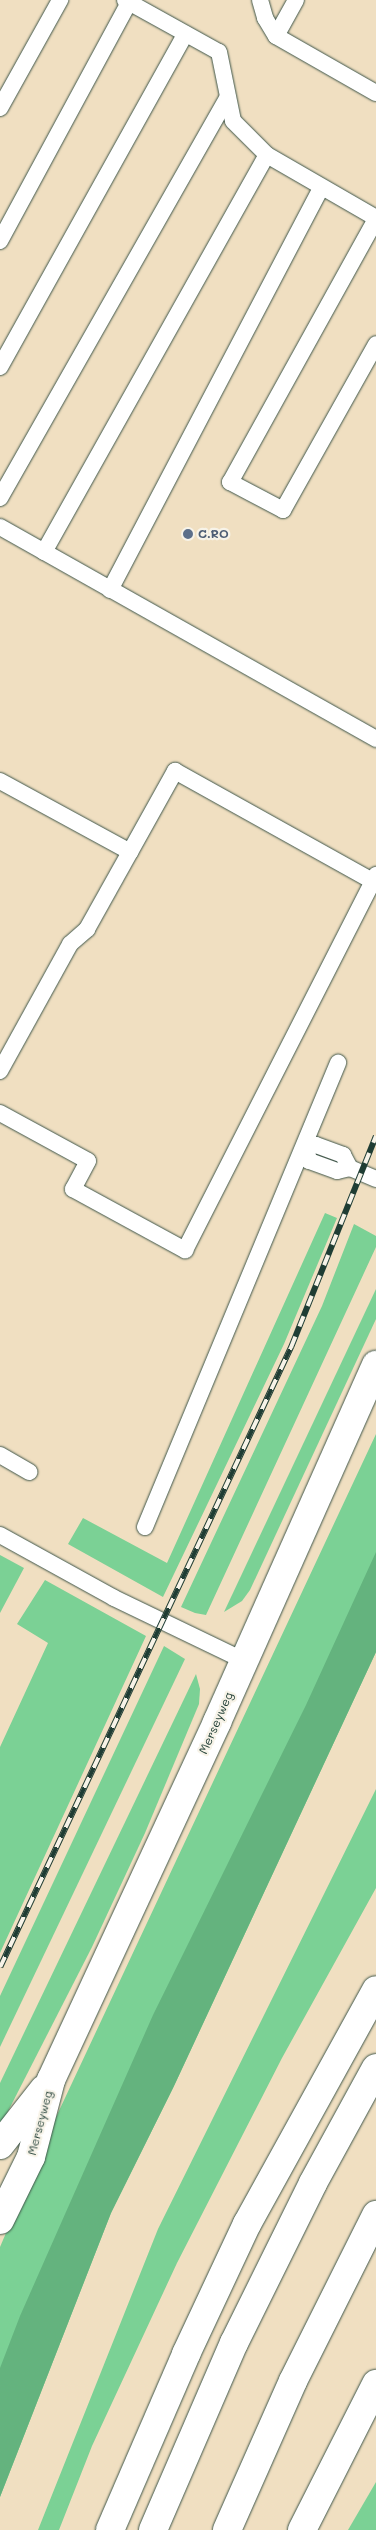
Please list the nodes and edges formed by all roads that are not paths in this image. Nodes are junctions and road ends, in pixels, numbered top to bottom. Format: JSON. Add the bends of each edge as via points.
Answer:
{"nodes":[{"id":1,"x":60,"y":0,"type":"edge"},
{"id":2,"x":260,"y":0,"type":"edge"},
{"id":3,"x":296,"y":0,"type":"edge"},
{"id":4,"x":127,"y":1,"type":"edge"},
{"id":5,"x":185,"y":34,"type":"junction"},
{"id":6,"x":276,"y":36,"type":"junction"},
{"id":7,"x":376,"y":93,"type":"edge"},
{"id":8,"x":228,"y":98,"type":"junction"},
{"id":9,"x":0,"y":108,"type":"edge"},
{"id":10,"x":267,"y":155,"type":"junction"},
{"id":11,"x":322,"y":187,"type":"junction"},
{"id":12,"x":376,"y":218,"type":"edge"},
{"id":13,"x":0,"y":241,"type":"edge"},
{"id":14,"x":376,"y":344,"type":"edge"},
{"id":15,"x":0,"y":367,"type":"edge"},
{"id":16,"x":0,"y":498,"type":"edge"},
{"id":17,"x":0,"y":527,"type":"edge"},
{"id":18,"x":44,"y":552,"type":"junction"},
{"id":19,"x":110,"y":590,"type":"junction"},
{"id":20,"x":376,"y":739,"type":"edge"},
{"id":21,"x":0,"y":781,"type":"edge"},
{"id":22,"x":130,"y":852,"type":"junction"},
{"id":23,"x":374,"y":878,"type":"edge"},
{"id":24,"x":338,"y":1063,"type":"dead end"},
{"id":25,"x":0,"y":1071,"type":"edge"},
{"id":26,"x":0,"y":1113,"type":"edge"},
{"id":27,"x":306,"y":1148,"type":"junction"},
{"id":28,"x":376,"y":1179,"type":"edge"},
{"id":29,"x":376,"y":1365,"type":"edge"},
{"id":30,"x":0,"y":1455,"type":"edge"},
{"id":31,"x":30,"y":1472,"type":"dead end"},
{"id":32,"x":145,"y":1527,"type":"dead end"},
{"id":33,"x":0,"y":1535,"type":"edge"},
{"id":34,"x":243,"y":1660,"type":"junction"},
{"id":35,"x":376,"y":1990,"type":"edge"},
{"id":36,"x":376,"y":2068,"type":"edge"},
{"id":37,"x":52,"y":2080,"type":"junction"},
{"id":38,"x":0,"y":2145,"type":"edge"},
{"id":39,"x":376,"y":2215,"type":"edge"},
{"id":40,"x":0,"y":2220,"type":"edge"},
{"id":41,"x":376,"y":2384,"type":"edge"},
{"id":42,"x":110,"y":2530,"type":"edge"},
{"id":43,"x":153,"y":2530,"type":"edge"},
{"id":44,"x":227,"y":2530,"type":"edge"},
{"id":45,"x":302,"y":2530,"type":"edge"}],
"edges":[{"from":1,"to":9,"type":"lane"},
{"from":2,"to":6,"type":"lane","via":[[265,18]]},
{"from":3,"to":6,"type":"lane"},
{"from":4,"to":5,"type":"lane"},
{"from":4,"to":13,"type":"lane"},
{"from":5,"to":8,"type":"lane","via":[[219,52]]},
{"from":5,"to":15,"type":"lane"},
{"from":6,"to":7,"type":"lane"},
{"from":8,"to":10,"type":"lane","via":[[233,121]]},
{"from":8,"to":16,"type":"lane"},
{"from":10,"to":11,"type":"lane"},
{"from":10,"to":18,"type":"lane"},
{"from":11,"to":12,"type":"lane"},
{"from":11,"to":19,"type":"lane"},
{"from":12,"to":14,"type":"lane","via":[[230,482],[282,510]]},
{"from":17,"to":18,"type":"lane"},
{"from":18,"to":19,"type":"lane"},
{"from":19,"to":20,"type":"lane"},
{"from":21,"to":22,"type":"lane"},
{"from":22,"to":23,"type":"lane","via":[[175,771]]},
{"from":22,"to":25,"type":"lane","via":[[87,929],[70,944]]},
{"from":23,"to":26,"type":"lane","via":[[185,1250],[73,1189],[88,1161]]},
{"from":24,"to":27,"type":"lane"},
{"from":27,"to":28,"type":"lane","via":[[316,1145],[343,1156],[350,1168]]},
{"from":27,"to":32,"type":"lane"},
{"from":29,"to":34,"type":"main road","name":"Merseyweg"},
{"from":30,"to":31,"type":"lane"},
{"from":33,"to":34,"type":"lane","via":[[114,1598]]},
{"from":34,"to":37,"type":"main road","name":"Merseyweg"},
{"from":35,"to":42,"type":"main road","via":[[247,2224],[186,2354]]},
{"from":36,"to":43,"type":"main road","via":[[313,2184],[234,2343]]},
{"from":37,"to":38,"type":"main road","name":"Merseyweg"},
{"from":37,"to":40,"type":"main road","name":"Merseyweg","via":[[31,2157]]},
{"from":39,"to":44,"type":"main road","via":[[293,2381]]},
{"from":41,"to":45,"type":"main road"}]}
